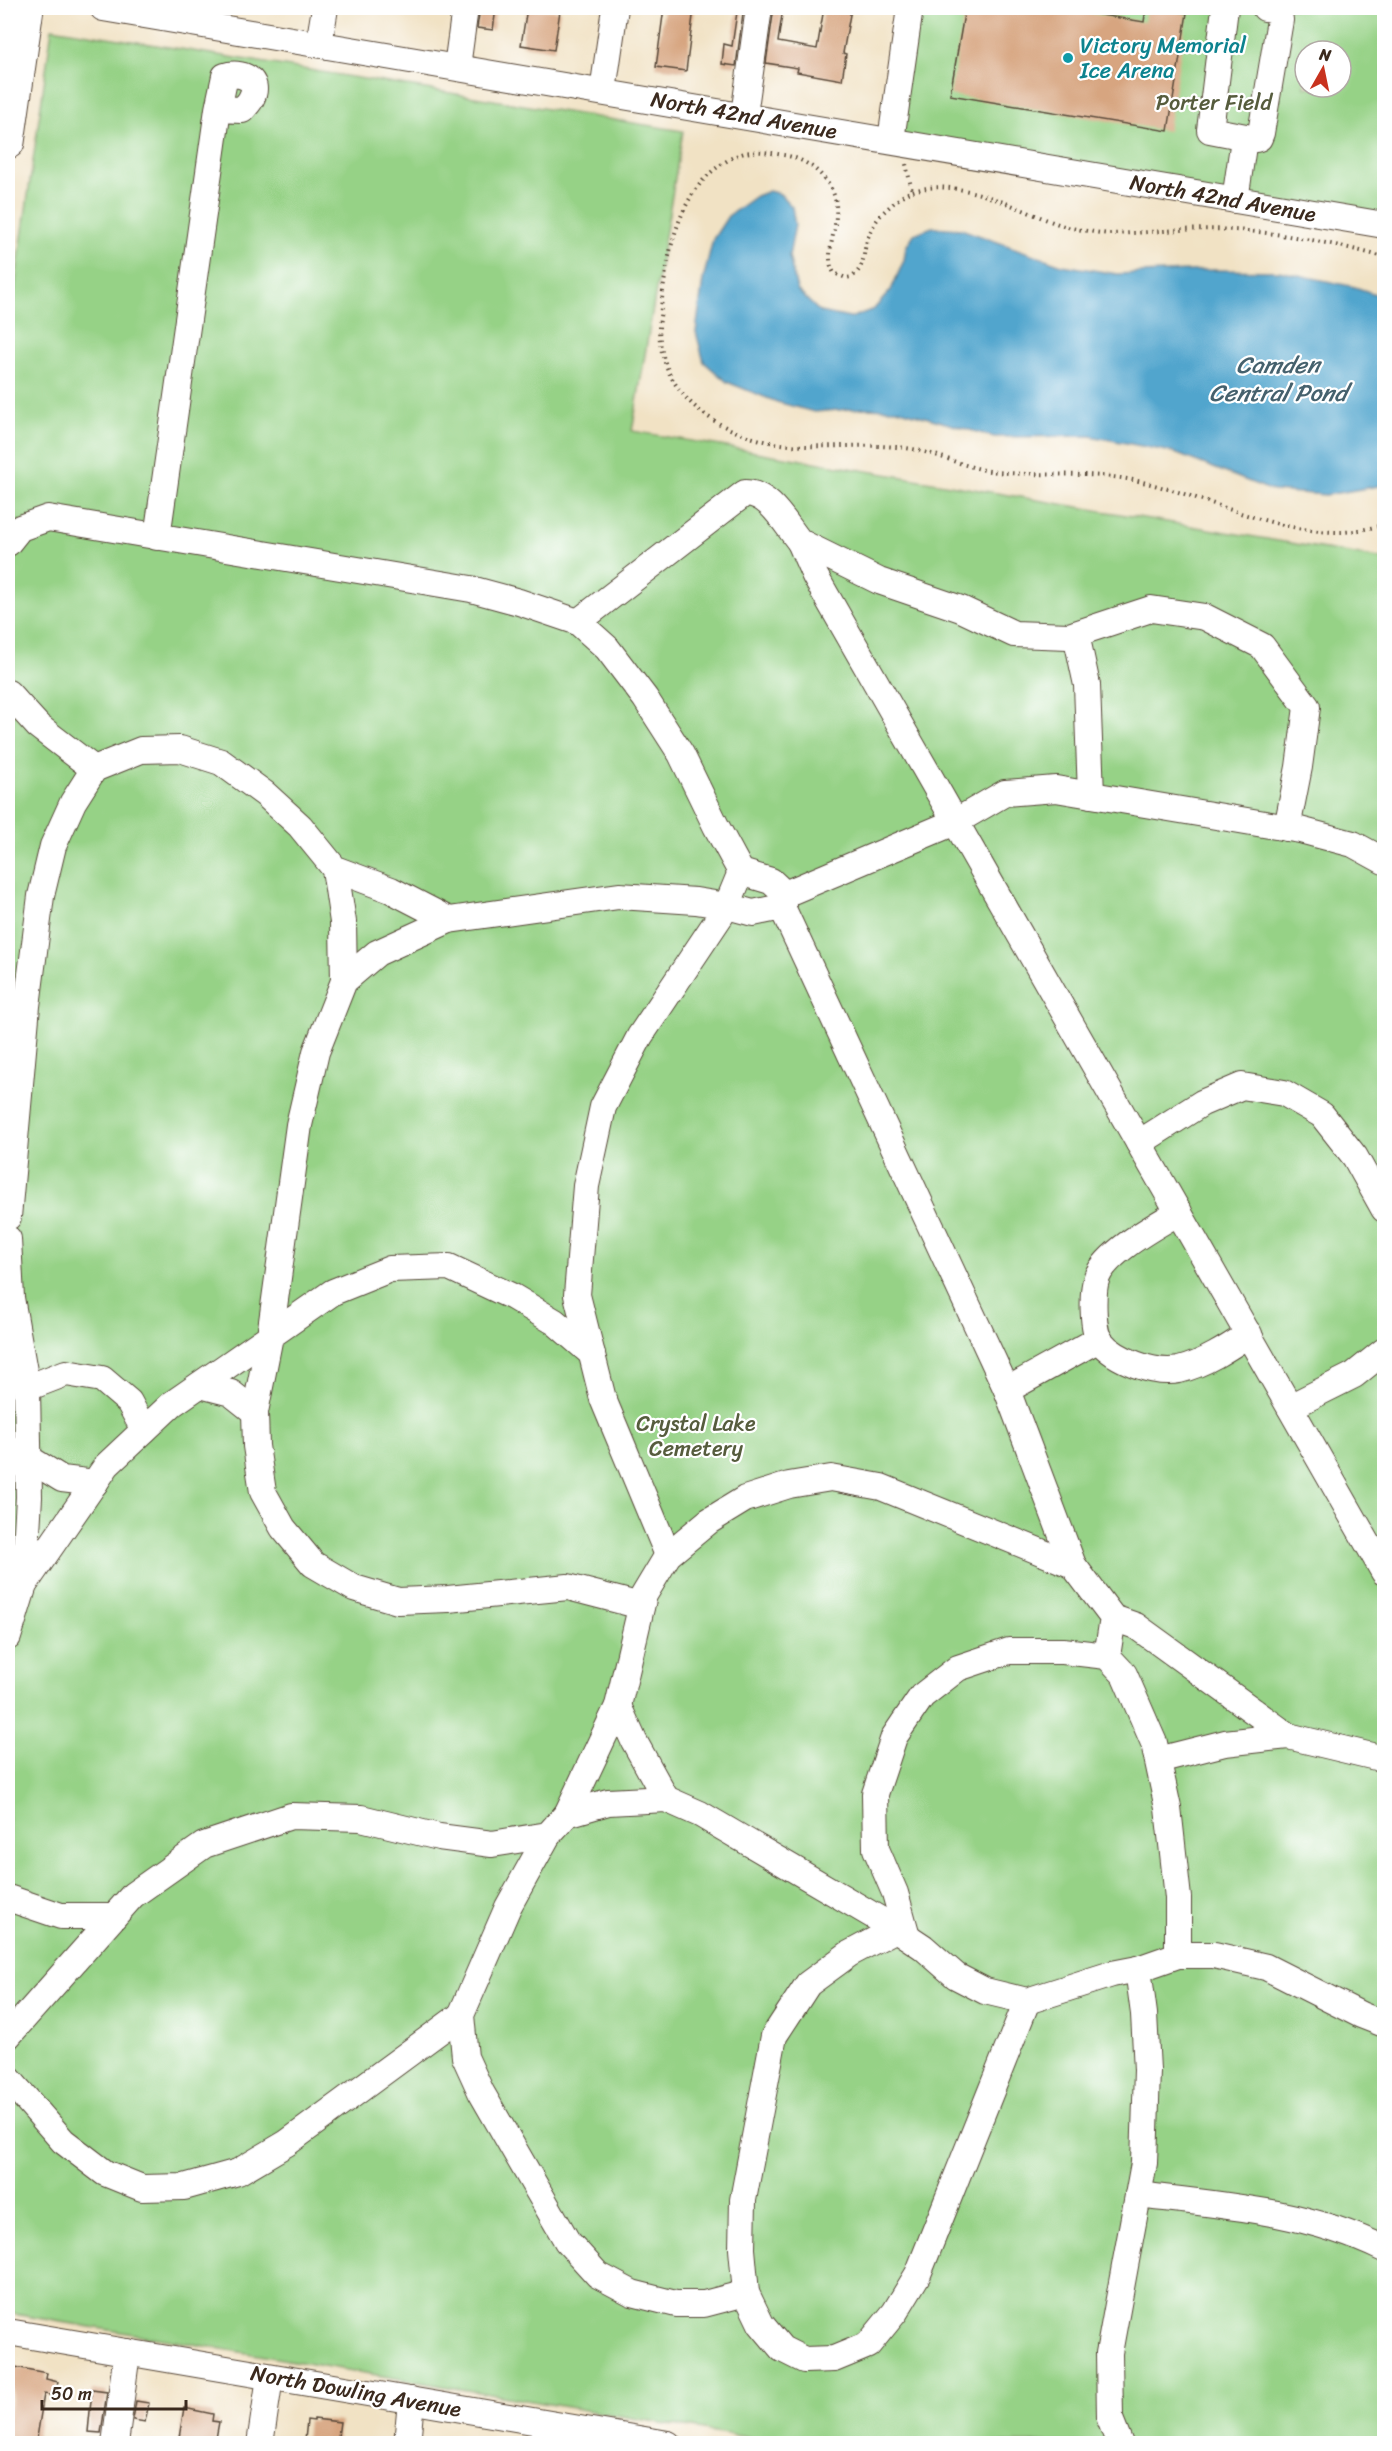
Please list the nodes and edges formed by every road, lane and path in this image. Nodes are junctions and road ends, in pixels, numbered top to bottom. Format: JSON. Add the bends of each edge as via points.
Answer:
{"nodes":[{"id":1,"x":27,"y":8,"type":"edge"},
{"id":2,"x":103,"y":8,"type":"edge"},
{"id":3,"x":325,"y":8,"type":"edge"},
{"id":4,"x":465,"y":8,"type":"edge"},
{"id":5,"x":615,"y":8,"type":"edge"},
{"id":6,"x":759,"y":8,"type":"edge"},
{"id":7,"x":910,"y":8,"type":"edge"},
{"id":8,"x":1225,"y":8,"type":"edge"},
{"id":9,"x":1265,"y":8,"type":"edge"},
{"id":10,"x":173,"y":14,"type":"edge"},
{"id":11,"x":319,"y":44,"type":"junction"},
{"id":12,"x":457,"y":67,"type":"junction"},
{"id":13,"x":603,"y":91,"type":"junction"},
{"id":14,"x":218,"y":109,"type":"dead end"},
{"id":15,"x":744,"y":115,"type":"junction"},
{"id":16,"x":1244,"y":139,"type":"junction"},
{"id":17,"x":891,"y":140,"type":"junction"},
{"id":18,"x":8,"y":142,"type":"edge"},
{"id":19,"x":906,"y":160,"type":"dead end"},
{"id":20,"x":912,"y":192,"type":"junction"},
{"id":21,"x":1235,"y":200,"type":"junction"},
{"id":22,"x":1384,"y":225,"type":"edge"},
{"id":23,"x":1384,"y":257,"type":"edge"},
{"id":24,"x":1384,"y":525,"type":"edge"},
{"id":25,"x":157,"y":537,"type":"junction"},
{"id":26,"x":800,"y":542,"type":"junction"},
{"id":27,"x":8,"y":543,"type":"edge"},
{"id":28,"x":578,"y":621,"type":"junction"},
{"id":29,"x":1076,"y":634,"type":"junction"},
{"id":30,"x":8,"y":693,"type":"edge"},
{"id":31,"x":94,"y":769,"type":"junction"},
{"id":32,"x":1091,"y":795,"type":"junction"},
{"id":33,"x":955,"y":822,"type":"junction"},
{"id":34,"x":1287,"y":828,"type":"junction"},
{"id":35,"x":1384,"y":861,"type":"edge"},
{"id":36,"x":335,"y":869,"type":"junction"},
{"id":37,"x":741,"y":872,"type":"junction"},
{"id":38,"x":784,"y":901,"type":"junction"},
{"id":39,"x":727,"y":906,"type":"junction"},
{"id":40,"x":449,"y":920,"type":"junction"},
{"id":41,"x":344,"y":981,"type":"junction"},
{"id":42,"x":1139,"y":1143,"type":"junction"},
{"id":43,"x":1376,"y":1177,"type":"edge"},
{"id":44,"x":1384,"y":1209,"type":"edge"},
{"id":45,"x":1179,"y":1212,"type":"junction"},
{"id":46,"x":8,"y":1217,"type":"edge"},
{"id":47,"x":8,"y":1239,"type":"edge"},
{"id":48,"x":1249,"y":1334,"type":"junction"},
{"id":49,"x":270,"y":1335,"type":"junction"},
{"id":50,"x":1099,"y":1339,"type":"junction"},
{"id":51,"x":1384,"y":1351,"type":"edge"},
{"id":52,"x":592,"y":1354,"type":"junction"},
{"id":53,"x":200,"y":1385,"type":"junction"},
{"id":54,"x":27,"y":1388,"type":"junction"},
{"id":55,"x":1008,"y":1390,"type":"junction"},
{"id":56,"x":1290,"y":1407,"type":"junction"},
{"id":57,"x":255,"y":1412,"type":"junction"},
{"id":58,"x":144,"y":1430,"type":"junction"},
{"id":59,"x":28,"y":1458,"type":"junction"},
{"id":60,"x":94,"y":1483,"type":"junction"},
{"id":61,"x":668,"y":1555,"type":"junction"},
{"id":62,"x":1073,"y":1565,"type":"junction"},
{"id":63,"x":1384,"y":1572,"type":"edge"},
{"id":64,"x":24,"y":1585,"type":"junction"},
{"id":65,"x":641,"y":1606,"type":"junction"},
{"id":66,"x":1113,"y":1618,"type":"junction"},
{"id":67,"x":8,"y":1637,"type":"edge"},
{"id":68,"x":1107,"y":1656,"type":"junction"},
{"id":69,"x":618,"y":1706,"type":"junction"},
{"id":70,"x":1288,"y":1736,"type":"junction"},
{"id":71,"x":1384,"y":1759,"type":"edge"},
{"id":72,"x":1158,"y":1760,"type":"junction"},
{"id":73,"x":666,"y":1799,"type":"junction"},
{"id":74,"x":567,"y":1814,"type":"junction"},
{"id":75,"x":548,"y":1835,"type":"junction"},
{"id":76,"x":8,"y":1898,"type":"edge"},
{"id":77,"x":114,"y":1916,"type":"junction"},
{"id":78,"x":902,"y":1933,"type":"junction"},
{"id":79,"x":1178,"y":1954,"type":"junction"},
{"id":80,"x":1138,"y":1969,"type":"junction"},
{"id":81,"x":1027,"y":2001,"type":"junction"},
{"id":82,"x":461,"y":2015,"type":"junction"},
{"id":83,"x":1384,"y":2024,"type":"edge"},
{"id":84,"x":8,"y":2034,"type":"edge"},
{"id":85,"x":8,"y":2078,"type":"edge"},
{"id":86,"x":1138,"y":2195,"type":"junction"},
{"id":87,"x":1384,"y":2249,"type":"edge"},
{"id":88,"x":746,"y":2292,"type":"junction"},
{"id":89,"x":8,"y":2332,"type":"edge"},
{"id":90,"x":127,"y":2352,"type":"junction"},
{"id":91,"x":270,"y":2377,"type":"junction"},
{"id":92,"x":411,"y":2400,"type":"junction"},
{"id":93,"x":552,"y":2434,"type":"edge"},
{"id":94,"x":115,"y":2444,"type":"edge"},
{"id":95,"x":260,"y":2444,"type":"edge"},
{"id":96,"x":407,"y":2444,"type":"edge"},
{"id":97,"x":668,"y":2444,"type":"edge"},
{"id":98,"x":1119,"y":2444,"type":"edge"}],
"edges":[{"from":1,"to":18,"type":"main road"},
{"from":2,"to":10,"type":"street","name":"North 42nd Avenue"},
{"from":3,"to":11,"type":"street"},
{"from":4,"to":12,"type":"street"},
{"from":5,"to":13,"type":"street"},
{"from":6,"to":15,"type":"street"},
{"from":7,"to":17,"type":"street"},
{"from":8,"to":16,"type":"street","via":[[1210,130]]},
{"from":9,"to":16,"type":"street","via":[[1280,14],[1262,133],[1256,139]]},
{"from":10,"to":11,"type":"street","name":"North 42nd Avenue"},
{"from":11,"to":12,"type":"street","name":"North 42nd Avenue"},
{"from":12,"to":13,"type":"street","name":"North 42nd Avenue"},
{"from":13,"to":15,"type":"street","name":"North 42nd Avenue"},
{"from":14,"to":25,"type":"street"},
{"from":15,"to":17,"type":"street","name":"North 42nd Avenue"},
{"from":16,"to":21,"type":"street"},
{"from":17,"to":21,"type":"street","name":"North 42nd Avenue"},
{"from":19,"to":20,"type":"path"},
{"from":20,"to":23,"type":"path","via":[[965,191],[1095,233],[1235,230]]},
{"from":20,"to":24,"type":"path","via":[[878,218],[866,243],[862,266],[846,278],[834,273],[830,261],[836,219],[834,196],[820,174],[808,164],[790,156],[751,152],[729,159],[708,174],[693,191],[681,216],[672,243],[660,312],[662,356],[671,379],[686,400],[729,429],[780,444],[814,448],[896,447],[981,470],[1135,480],[1263,521],[1309,530],[1341,532]]},
{"from":21,"to":22,"type":"street","name":"North 42nd Avenue"},
{"from":25,"to":27,"type":"street","via":[[48,519],[20,528]]},
{"from":25,"to":28,"type":"street","via":[[471,590]]},
{"from":26,"to":28,"type":"street","via":[[764,498],[745,493]]},
{"from":26,"to":29,"type":"street","via":[[879,581],[961,609],[1014,634]]},
{"from":26,"to":33,"type":"street","via":[[815,576]]},
{"from":28,"to":37,"type":"street","via":[[607,648],[645,698],[681,754]]},
{"from":29,"to":32,"type":"street","via":[[1087,685]]},
{"from":29,"to":34,"type":"street","via":[[1151,609],[1205,617],[1262,646],[1307,707]]},
{"from":30,"to":31,"type":"street","via":[[38,726]]},
{"from":31,"to":36,"type":"street","via":[[141,750],[180,749],[221,762],[300,826]]},
{"from":31,"to":46,"type":"street","via":[[73,802],[53,846],[41,896]]},
{"from":32,"to":33,"type":"street","via":[[1056,789],[1005,793]]},
{"from":32,"to":34,"type":"street"},
{"from":33,"to":38,"type":"street"},
{"from":33,"to":42,"type":"street"},
{"from":34,"to":35,"type":"street","via":[[1353,844]]},
{"from":36,"to":40,"type":"street","via":[[391,890]]},
{"from":36,"to":41,"type":"street","via":[[343,922]]},
{"from":37,"to":38,"type":"street","via":[[771,881]]},
{"from":37,"to":39,"type":"street"},
{"from":38,"to":39,"type":"street","via":[[753,913]]},
{"from":38,"to":55,"type":"street"},
{"from":39,"to":40,"type":"street","via":[[619,896]]},
{"from":39,"to":52,"type":"street","via":[[640,1036],[603,1107],[586,1186],[577,1295]]},
{"from":40,"to":41,"type":"street","via":[[377,953]]},
{"from":41,"to":49,"type":"street","via":[[316,1052],[299,1125]]},
{"from":42,"to":43,"type":"street","via":[[1202,1103],[1242,1086],[1284,1093],[1322,1115],[1354,1157]]},
{"from":42,"to":45,"type":"street"},
{"from":43,"to":44,"type":"street"},
{"from":45,"to":48,"type":"street"},
{"from":45,"to":50,"type":"street","via":[[1118,1251],[1097,1277],[1093,1310]]},
{"from":47,"to":54,"type":"street","via":[[11,1299]]},
{"from":48,"to":50,"type":"street","via":[[1220,1354],[1178,1370],[1146,1368],[1128,1361]]},
{"from":48,"to":56,"type":"street"},
{"from":49,"to":52,"type":"street","via":[[333,1292],[390,1269],[449,1267],[555,1322]]},
{"from":49,"to":53,"type":"street"},
{"from":49,"to":57,"type":"street"},
{"from":50,"to":55,"type":"street"},
{"from":51,"to":56,"type":"street","via":[[1354,1375]]},
{"from":52,"to":61,"type":"street","via":[[603,1399]]},
{"from":53,"to":57,"type":"street","via":[[231,1393]]},
{"from":53,"to":58,"type":"street"},
{"from":54,"to":58,"type":"street","via":[[66,1373],[102,1379],[129,1402]]},
{"from":54,"to":59,"type":"street"},
{"from":55,"to":62,"type":"street"},
{"from":56,"to":63,"type":"street"},
{"from":57,"to":65,"type":"street","via":[[263,1492],[283,1528],[313,1564],[354,1588],[398,1601],[568,1587]]},
{"from":58,"to":60,"type":"street"},
{"from":59,"to":60,"type":"street","via":[[62,1479]]},
{"from":59,"to":64,"type":"street"},
{"from":60,"to":64,"type":"street"},
{"from":61,"to":62,"type":"street","via":[[709,1521],[745,1499],[789,1485],[831,1478],[881,1487]]},
{"from":61,"to":65,"type":"street"},
{"from":62,"to":66,"type":"street"},
{"from":64,"to":67,"type":"street"},
{"from":65,"to":69,"type":"street"},
{"from":66,"to":68,"type":"street"},
{"from":66,"to":70,"type":"street","via":[[1136,1626]]},
{"from":68,"to":72,"type":"street","via":[[1124,1674]]},
{"from":68,"to":78,"type":"street","via":[[1063,1650],[1009,1651],[958,1668],[922,1695],[894,1737],[875,1794],[876,1849],[895,1893]]},
{"from":69,"to":73,"type":"street"},
{"from":69,"to":74,"type":"street"},
{"from":70,"to":71,"type":"street"},
{"from":70,"to":72,"type":"street","via":[[1225,1743]]},
{"from":72,"to":79,"type":"street","via":[[1168,1808],[1178,1898]]},
{"from":73,"to":74,"type":"street","via":[[608,1802]]},
{"from":73,"to":78,"type":"street","via":[[700,1814]]},
{"from":74,"to":75,"type":"street"},
{"from":75,"to":77,"type":"street","via":[[492,1844],[440,1837],[361,1818],[291,1816],[204,1845],[133,1894]]},
{"from":75,"to":82,"type":"street","via":[[508,1907]]},
{"from":76,"to":77,"type":"street","via":[[61,1916]]},
{"from":77,"to":84,"type":"street"},
{"from":78,"to":81,"type":"street","via":[[956,1976],[985,1990]]},
{"from":78,"to":88,"type":"street","via":[[849,1954],[808,1984],[774,2036],[743,2200]]},
{"from":79,"to":80,"type":"street"},
{"from":79,"to":83,"type":"street","via":[[1214,1955],[1266,1967]]},
{"from":80,"to":81,"type":"street"},
{"from":80,"to":86,"type":"street","via":[[1147,2070],[1144,2163]]},
{"from":81,"to":88,"type":"street","via":[[918,2274],[868,2346],[834,2359],[804,2360],[782,2349],[761,2324]]},
{"from":82,"to":85,"type":"street","via":[[287,2143],[238,2172],[184,2187],[142,2188],[105,2173],[63,2141]]},
{"from":82,"to":88,"type":"street","via":[[465,2057],[481,2092],[567,2241],[598,2275],[632,2293],[676,2304],[704,2304]]},
{"from":86,"to":87,"type":"street","via":[[1264,2210],[1320,2223]]},
{"from":86,"to":98,"type":"street","via":[[1109,2353],[1110,2419]]},
{"from":89,"to":90,"type":"street","name":"North Dowling Avenue"},
{"from":90,"to":91,"type":"street","name":"North Dowling Avenue"},
{"from":90,"to":94,"type":"street"},
{"from":91,"to":92,"type":"street","name":"North Dowling Avenue"},
{"from":91,"to":95,"type":"street"},
{"from":92,"to":93,"type":"street","name":"North Dowling Avenue"},
{"from":92,"to":96,"type":"street"},
{"from":93,"to":97,"type":"street","name":"North Dowling Avenue"}]}
